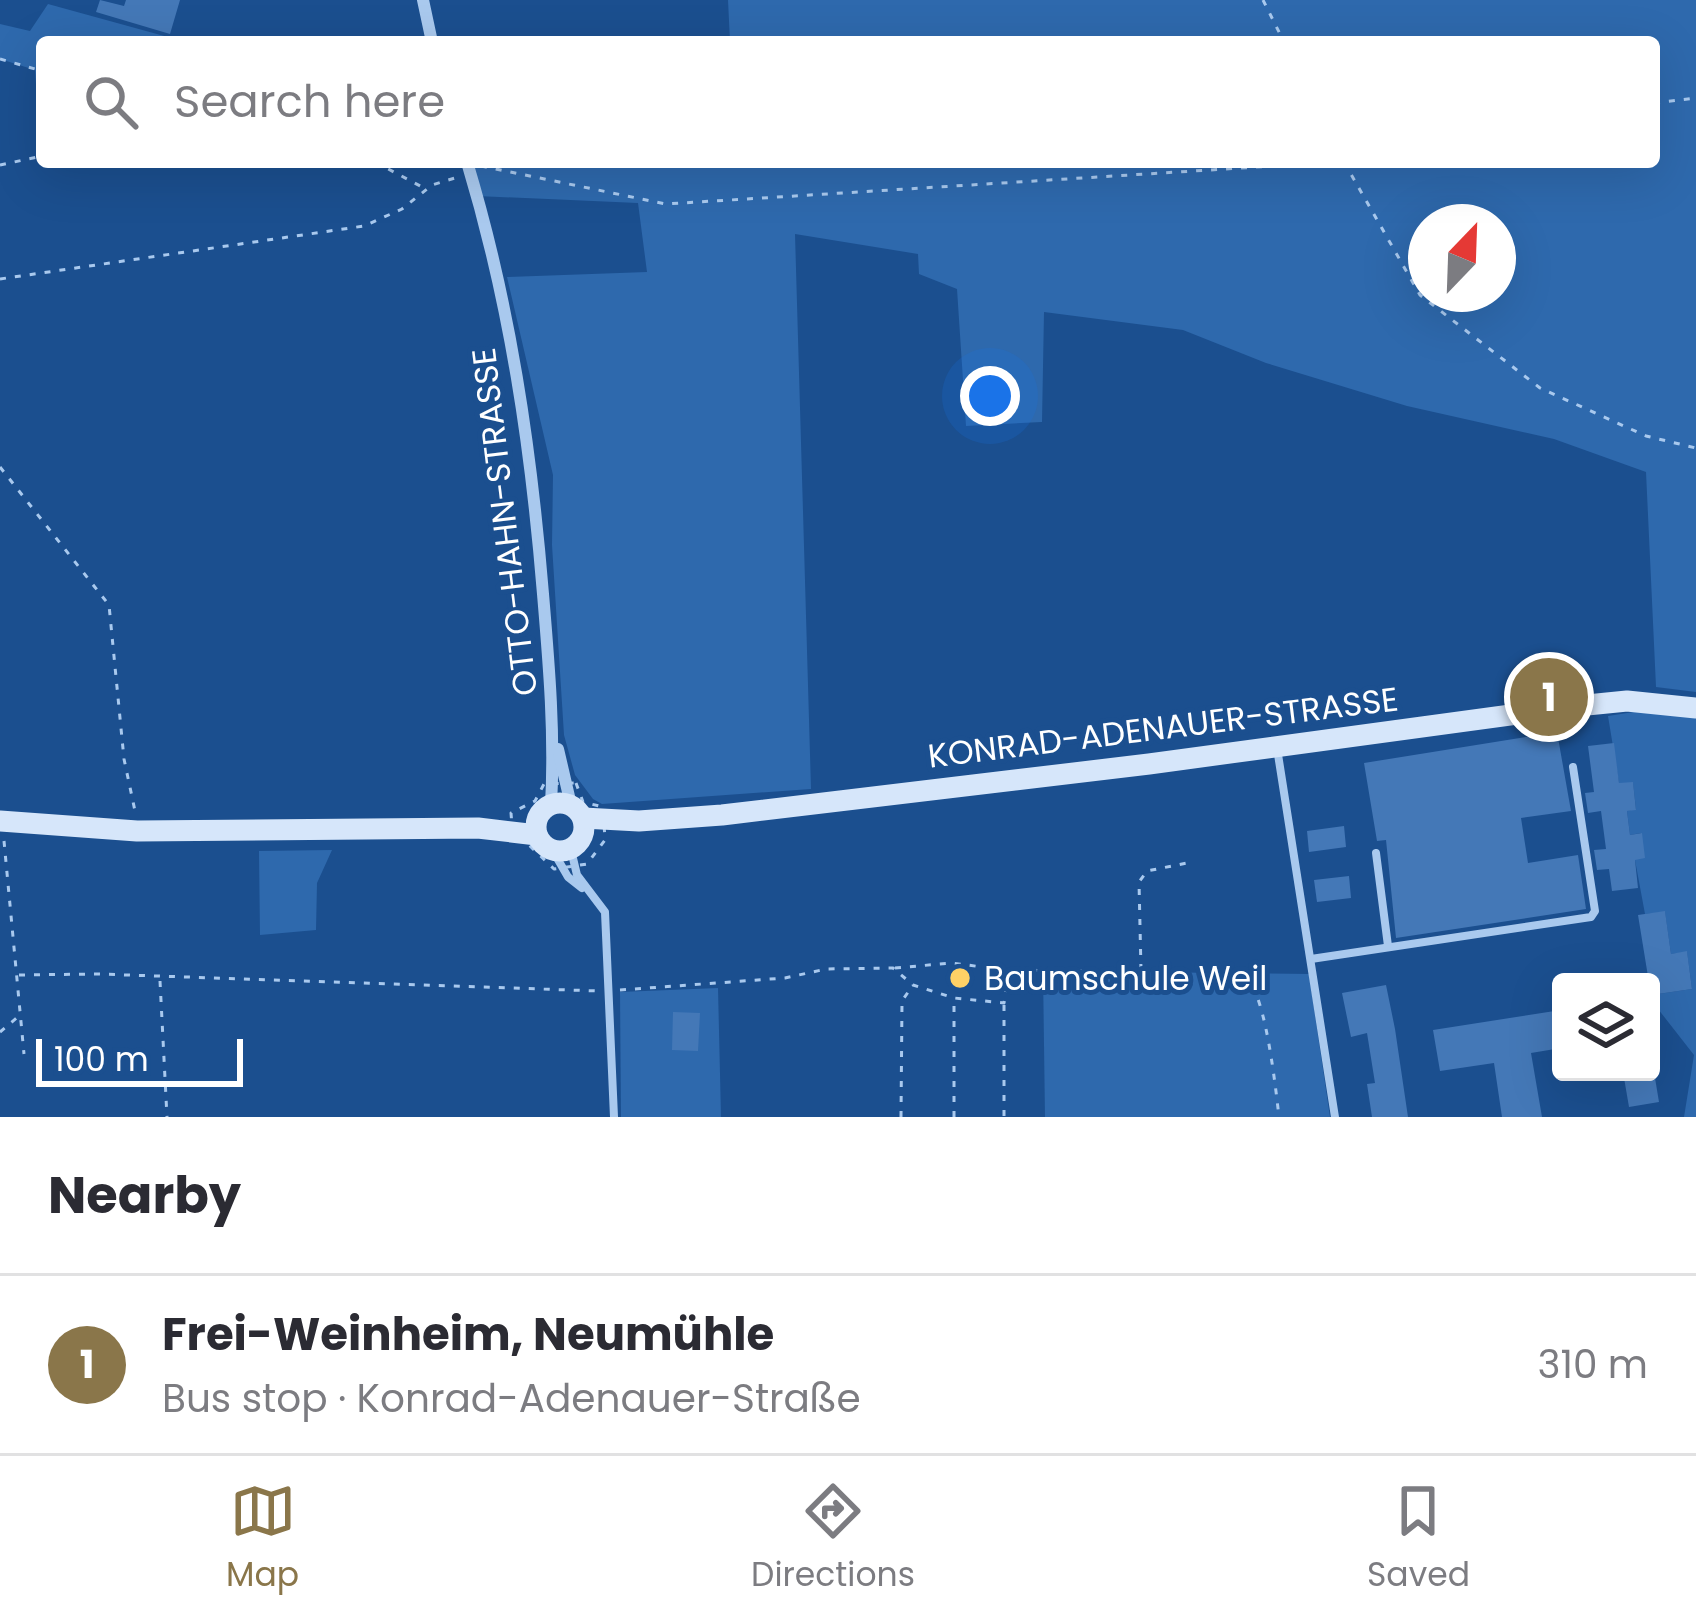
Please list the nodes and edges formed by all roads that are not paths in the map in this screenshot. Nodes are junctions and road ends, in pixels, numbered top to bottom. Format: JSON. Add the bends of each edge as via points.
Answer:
{"nodes":[{"id":1,"x":422,"y":0,"type":"edge"},
{"id":2,"x":431,"y":36,"type":"edge"},
{"id":3,"x":469,"y":168,"type":"edge"},
{"id":4,"x":1696,"y":707,"type":"edge"},
{"id":5,"x":1277,"y":747,"type":"junction"},
{"id":6,"x":1573,"y":767,"type":"dead end"},
{"id":7,"x":2,"y":821,"type":"edge"},
{"id":8,"x":569,"y":822,"type":"junction"},
{"id":9,"x":1376,"y":853,"type":"dead end"},
{"id":10,"x":593,"y":896,"type":"junction"},
{"id":11,"x":1388,"y":946,"type":"junction"},
{"id":12,"x":1312,"y":959,"type":"junction"},
{"id":13,"x":614,"y":1117,"type":"edge"},
{"id":14,"x":1335,"y":1117,"type":"edge"}],
"edges":[{"from":1,"to":2,"type":"street"},
{"from":3,"to":8,"type":"street","name":"OTTO-HAHN-STRASSE","via":[[522,397]]},
{"from":4,"to":5,"type":"main road","name":"KONRAD-ADENAUER-STRASSE","via":[[1627,701]]},
{"from":5,"to":8,"type":"main road","name":"KONRAD-ADENAUER-STRASSE","via":[[929,791]]},
{"from":5,"to":12,"type":"lane"},
{"from":6,"to":11,"type":"lane","via":[[1591,917]]},
{"from":7,"to":8,"type":"main road","name":"KONRAD-ADENAUER-STRASSE","via":[[137,831]]},
{"from":8,"to":10,"type":"lane","via":[[577,875]]},
{"from":8,"to":10,"type":"lane","via":[[568,877]]},
{"from":9,"to":11,"type":"lane"},
{"from":10,"to":13,"type":"lane","via":[[605,912]]},
{"from":11,"to":12,"type":"lane"},
{"from":12,"to":14,"type":"lane"}]}
